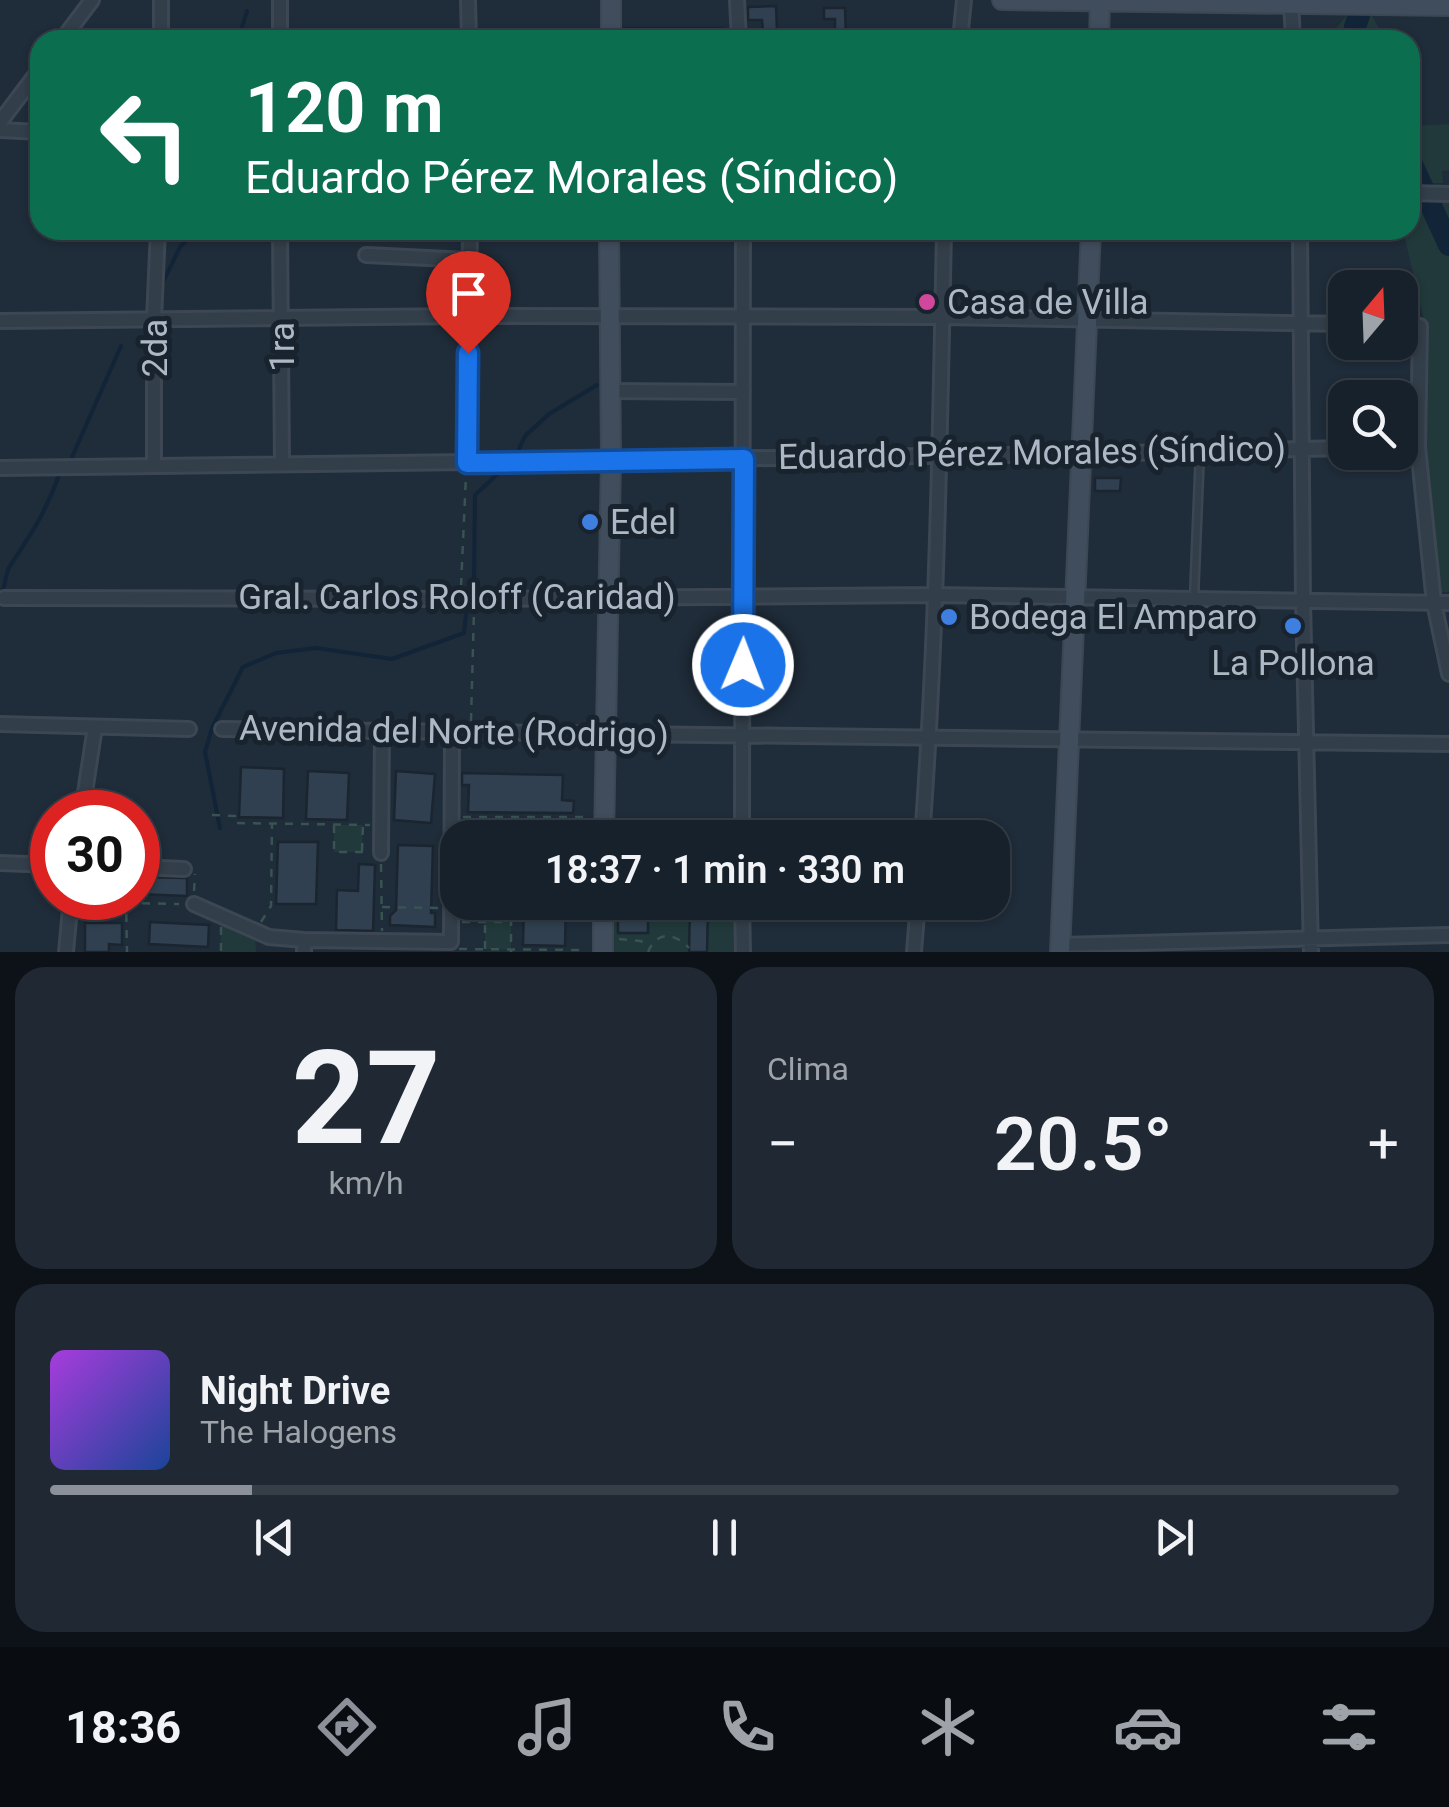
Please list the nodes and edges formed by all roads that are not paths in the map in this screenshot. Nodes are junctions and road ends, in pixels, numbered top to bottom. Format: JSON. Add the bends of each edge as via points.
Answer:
{"nodes":[{"id":1,"x":92,"y":0,"type":"edge"},
{"id":2,"x":161,"y":0,"type":"edge"},
{"id":3,"x":280,"y":0,"type":"edge"},
{"id":4,"x":468,"y":0,"type":"edge"},
{"id":5,"x":611,"y":0,"type":"edge"},
{"id":6,"x":738,"y":0,"type":"edge"},
{"id":7,"x":964,"y":0,"type":"edge"},
{"id":8,"x":1002,"y":0,"type":"edge"},
{"id":9,"x":1100,"y":1,"type":"edge"},
{"id":10,"x":1291,"y":2,"type":"edge"},
{"id":11,"x":1449,"y":2,"type":"edge"},
{"id":12,"x":1394,"y":4,"type":"edge"},
{"id":13,"x":70,"y":30,"type":"edge"},
{"id":14,"x":162,"y":30,"type":"edge"},
{"id":15,"x":280,"y":30,"type":"edge"},
{"id":16,"x":468,"y":30,"type":"edge"},
{"id":17,"x":610,"y":30,"type":"edge"},
{"id":18,"x":738,"y":30,"type":"edge"},
{"id":19,"x":961,"y":30,"type":"edge"},
{"id":20,"x":1099,"y":30,"type":"edge"},
{"id":21,"x":1292,"y":30,"type":"edge"},
{"id":22,"x":30,"y":82,"type":"edge"},
{"id":23,"x":0,"y":122,"type":"edge"},
{"id":24,"x":0,"y":130,"type":"edge"},
{"id":25,"x":30,"y":132,"type":"edge"},
{"id":26,"x":1420,"y":193,"type":"edge"},
{"id":27,"x":1449,"y":194,"type":"edge"},
{"id":28,"x":158,"y":240,"type":"edge"},
{"id":29,"x":280,"y":240,"type":"edge"},
{"id":30,"x":470,"y":240,"type":"edge"},
{"id":31,"x":609,"y":240,"type":"edge"},
{"id":32,"x":743,"y":240,"type":"edge"},
{"id":33,"x":944,"y":240,"type":"edge"},
{"id":34,"x":1091,"y":240,"type":"edge"},
{"id":35,"x":1300,"y":240,"type":"edge"},
{"id":36,"x":366,"y":255,"type":"dead end"},
{"id":37,"x":469,"y":260,"type":"junction"},
{"id":38,"x":468,"y":316,"type":"junction"},
{"id":39,"x":282,"y":317,"type":"junction"},
{"id":40,"x":608,"y":317,"type":"junction"},
{"id":41,"x":943,"y":317,"type":"junction"},
{"id":42,"x":154,"y":318,"type":"junction"},
{"id":43,"x":745,"y":318,"type":"junction"},
{"id":44,"x":1087,"y":321,"type":"junction"},
{"id":45,"x":0,"y":322,"type":"edge"},
{"id":46,"x":1301,"y":322,"type":"junction"},
{"id":47,"x":1328,"y":323,"type":"edge"},
{"id":48,"x":1418,"y":326,"type":"edge"},
{"id":49,"x":610,"y":391,"type":"junction"},
{"id":50,"x":743,"y":392,"type":"junction"},
{"id":51,"x":1418,"y":447,"type":"joint"},
{"id":52,"x":1302,"y":448,"type":"junction"},
{"id":53,"x":1328,"y":448,"type":"edge"},
{"id":54,"x":1200,"y":450,"type":"junction"},
{"id":55,"x":1081,"y":454,"type":"junction"},
{"id":56,"x":940,"y":455,"type":"junction"},
{"id":57,"x":744,"y":459,"type":"junction"},
{"id":58,"x":611,"y":460,"type":"junction"},
{"id":59,"x":467,"y":463,"type":"junction"},
{"id":60,"x":282,"y":464,"type":"junction"},
{"id":61,"x":154,"y":466,"type":"junction"},
{"id":62,"x":0,"y":468,"type":"edge"},
{"id":63,"x":744,"y":594,"type":"junction"},
{"id":64,"x":933,"y":595,"type":"junction"},
{"id":65,"x":608,"y":596,"type":"junction"},
{"id":66,"x":1075,"y":596,"type":"junction"},
{"id":67,"x":4,"y":598,"type":"dead end"},
{"id":68,"x":1194,"y":598,"type":"junction"},
{"id":69,"x":1302,"y":601,"type":"junction"},
{"id":70,"x":1442,"y":603,"type":"edge"},
{"id":71,"x":1449,"y":674,"type":"edge"},
{"id":72,"x":0,"y":724,"type":"edge"},
{"id":73,"x":95,"y":727,"type":"junction"},
{"id":74,"x":190,"y":729,"type":"dead end"},
{"id":75,"x":222,"y":730,"type":"dead end"},
{"id":76,"x":382,"y":732,"type":"junction"},
{"id":77,"x":452,"y":732,"type":"junction"},
{"id":78,"x":604,"y":734,"type":"junction"},
{"id":79,"x":742,"y":736,"type":"junction"},
{"id":80,"x":929,"y":738,"type":"junction"},
{"id":81,"x":1069,"y":739,"type":"junction"},
{"id":82,"x":1308,"y":742,"type":"junction"},
{"id":83,"x":1449,"y":744,"type":"edge"},
{"id":84,"x":85,"y":790,"type":"edge"},
{"id":85,"x":604,"y":820,"type":"edge"},
{"id":86,"x":742,"y":820,"type":"edge"},
{"id":87,"x":923,"y":820,"type":"edge"},
{"id":88,"x":381,"y":853,"type":"road end"},
{"id":89,"x":0,"y":863,"type":"edge"},
{"id":90,"x":30,"y":864,"type":"edge"},
{"id":91,"x":160,"y":868,"type":"edge"},
{"id":92,"x":184,"y":869,"type":"road end"},
{"id":93,"x":194,"y":904,"type":"road end"},
{"id":94,"x":69,"y":920,"type":"edge"},
{"id":95,"x":603,"y":920,"type":"edge"},
{"id":96,"x":742,"y":920,"type":"edge"},
{"id":97,"x":917,"y":920,"type":"edge"},
{"id":98,"x":1449,"y":935,"type":"edge"},
{"id":99,"x":1311,"y":936,"type":"junction"},
{"id":100,"x":304,"y":946,"type":"edge"},
{"id":101,"x":603,"y":947,"type":"edge"},
{"id":102,"x":1060,"y":949,"type":"edge"},
{"id":103,"x":66,"y":952,"type":"edge"},
{"id":104,"x":742,"y":952,"type":"edge"},
{"id":105,"x":914,"y":952,"type":"edge"},
{"id":106,"x":1312,"y":952,"type":"edge"}],
"edges":[{"from":1,"to":13,"type":"street"},
{"from":2,"to":14,"type":"street"},
{"from":3,"to":15,"type":"street"},
{"from":4,"to":16,"type":"street"},
{"from":5,"to":17,"type":"street"},
{"from":6,"to":18,"type":"street"},
{"from":7,"to":19,"type":"street"},
{"from":8,"to":9,"type":"street"},
{"from":9,"to":10,"type":"street"},
{"from":9,"to":20,"type":"street"},
{"from":10,"to":12,"type":"street"},
{"from":10,"to":21,"type":"street"},
{"from":11,"to":12,"type":"street"},
{"from":22,"to":23,"type":"street"},
{"from":24,"to":25,"type":"street"},
{"from":26,"to":27,"type":"street"},
{"from":28,"to":42,"type":"street","name":"2da"},
{"from":29,"to":39,"type":"street","name":"1ra"},
{"from":30,"to":37,"type":"street"},
{"from":31,"to":40,"type":"street"},
{"from":32,"to":43,"type":"street"},
{"from":33,"to":41,"type":"street"},
{"from":34,"to":44,"type":"street"},
{"from":35,"to":46,"type":"street"},
{"from":36,"to":37,"type":"street"},
{"from":37,"to":38,"type":"street"},
{"from":38,"to":39,"type":"street"},
{"from":38,"to":40,"type":"street"},
{"from":38,"to":59,"type":"street"},
{"from":39,"to":42,"type":"street"},
{"from":39,"to":60,"type":"street","name":"1ra"},
{"from":40,"to":43,"type":"street"},
{"from":40,"to":49,"type":"street"},
{"from":41,"to":43,"type":"street"},
{"from":41,"to":44,"type":"street"},
{"from":41,"to":56,"type":"street"},
{"from":42,"to":45,"type":"street"},
{"from":42,"to":61,"type":"street","name":"2da"},
{"from":43,"to":50,"type":"street"},
{"from":44,"to":46,"type":"street"},
{"from":44,"to":55,"type":"street"},
{"from":46,"to":47,"type":"street"},
{"from":46,"to":52,"type":"street"},
{"from":48,"to":51,"type":"street"},
{"from":49,"to":50,"type":"street"},
{"from":49,"to":58,"type":"street"},
{"from":50,"to":57,"type":"street"},
{"from":51,"to":70,"type":"street"},
{"from":52,"to":53,"type":"street","name":"Eduardo Pérez Morales (Síndico)"},
{"from":52,"to":54,"type":"street","name":"Eduardo Pérez Morales (Síndico)"},
{"from":52,"to":69,"type":"street"},
{"from":54,"to":55,"type":"street","name":"Eduardo Pérez Morales (Síndico)"},
{"from":54,"to":68,"type":"lane"},
{"from":55,"to":56,"type":"street","name":"Eduardo Pérez Morales (Síndico)"},
{"from":55,"to":66,"type":"street"},
{"from":56,"to":57,"type":"street","name":"Eduardo Pérez Morales (Síndico)"},
{"from":56,"to":64,"type":"street"},
{"from":57,"to":58,"type":"street","name":"Eduardo Pérez Morales (Síndico)"},
{"from":57,"to":63,"type":"street"},
{"from":58,"to":59,"type":"street","name":"Eduardo Pérez Morales (Síndico)"},
{"from":58,"to":65,"type":"street"},
{"from":59,"to":60,"type":"street","name":"Eduardo Pérez Morales (Síndico)"},
{"from":60,"to":61,"type":"street","name":"Eduardo Pérez Morales (Síndico)"},
{"from":61,"to":62,"type":"street","name":"Eduardo Pérez Morales (Síndico)"},
{"from":63,"to":64,"type":"street","name":"Gral. Carlos Roloff (Caridad)"},
{"from":63,"to":65,"type":"street","name":"Gral. Carlos Roloff (Caridad)"},
{"from":63,"to":79,"type":"street"},
{"from":64,"to":66,"type":"street","name":"Gral. Carlos Roloff (Caridad)"},
{"from":64,"to":80,"type":"street"},
{"from":65,"to":67,"type":"street","name":"Gral. Carlos Roloff (Caridad)"},
{"from":65,"to":78,"type":"street"},
{"from":66,"to":68,"type":"street","name":"Gral. Carlos Roloff (Caridad)"},
{"from":66,"to":81,"type":"street"},
{"from":68,"to":69,"type":"street","name":"Gral. Carlos Roloff (Caridad)"},
{"from":69,"to":70,"type":"street","name":"Gral. Carlos Roloff (Caridad)"},
{"from":69,"to":82,"type":"street"},
{"from":70,"to":71,"type":"street"},
{"from":72,"to":73,"type":"street","name":"Avenida del Norte (Rodrigo)"},
{"from":73,"to":74,"type":"street","name":"Avenida del Norte (Rodrigo)"},
{"from":73,"to":84,"type":"street"},
{"from":75,"to":76,"type":"street","name":"Avenida del Norte (Rodrigo)"},
{"from":76,"to":77,"type":"street","name":"Avenida del Norte (Rodrigo)"},
{"from":76,"to":88,"type":"street"},
{"from":77,"to":78,"type":"street","name":"Avenida del Norte (Rodrigo)"},
{"from":77,"to":100,"type":"street","via":[[450,942]]},
{"from":78,"to":79,"type":"street","name":"Avenida del Norte (Rodrigo)"},
{"from":78,"to":85,"type":"street"},
{"from":79,"to":80,"type":"street","name":"Avenida del Norte (Rodrigo)"},
{"from":79,"to":86,"type":"street"},
{"from":80,"to":81,"type":"street","name":"Avenida del Norte (Rodrigo)"},
{"from":80,"to":87,"type":"street"},
{"from":81,"to":82,"type":"street","name":"Avenida del Norte (Rodrigo)"},
{"from":81,"to":102,"type":"street"},
{"from":82,"to":83,"type":"street","name":"Avenida del Norte (Rodrigo)"},
{"from":82,"to":99,"type":"street"},
{"from":89,"to":90,"type":"street"},
{"from":91,"to":92,"type":"street"},
{"from":93,"to":100,"type":"street"},
{"from":94,"to":103,"type":"street"},
{"from":95,"to":101,"type":"street"},
{"from":96,"to":104,"type":"street"},
{"from":97,"to":105,"type":"street"},
{"from":98,"to":99,"type":"street"},
{"from":99,"to":102,"type":"street"},
{"from":99,"to":106,"type":"street"}]}
